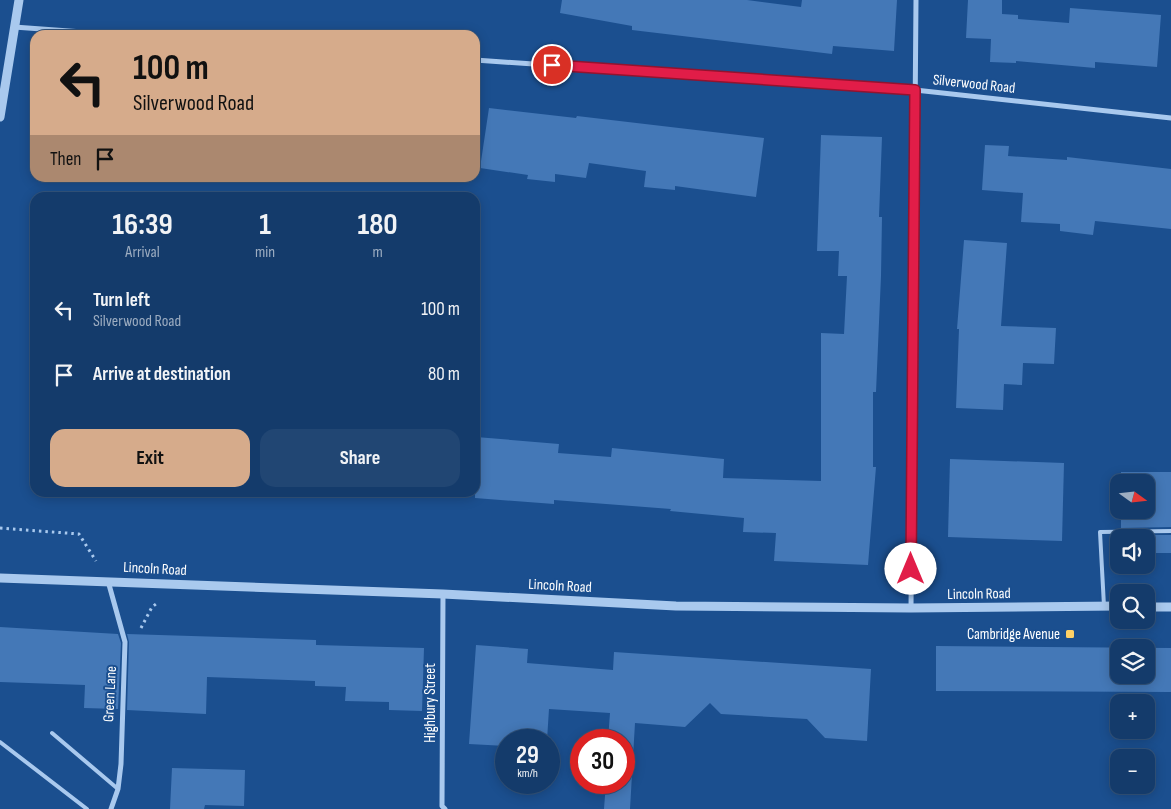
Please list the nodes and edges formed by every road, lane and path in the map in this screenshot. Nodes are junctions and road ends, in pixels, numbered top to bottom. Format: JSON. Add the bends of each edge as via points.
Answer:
{"nodes":[{"id":1,"x":19,"y":0,"type":"edge"},
{"id":2,"x":916,"y":0,"type":"edge"},
{"id":3,"x":14,"y":27,"type":"junction"},
{"id":4,"x":55,"y":30,"type":"edge"},
{"id":5,"x":480,"y":60,"type":"edge"},
{"id":6,"x":915,"y":90,"type":"junction"},
{"id":7,"x":0,"y":117,"type":"edge"},
{"id":8,"x":1171,"y":118,"type":"edge"},
{"id":9,"x":0,"y":528,"type":"edge"},
{"id":10,"x":1171,"y":531,"type":"edge"},
{"id":11,"x":0,"y":578,"type":"edge"},
{"id":12,"x":108,"y":581,"type":"junction"},
{"id":13,"x":182,"y":584,"type":"junction"},
{"id":14,"x":443,"y":594,"type":"junction"},
{"id":15,"x":1104,"y":606,"type":"junction"},
{"id":16,"x":1110,"y":606,"type":"edge"},
{"id":17,"x":1155,"y":607,"type":"edge"},
{"id":18,"x":1171,"y":607,"type":"edge"},
{"id":19,"x":911,"y":608,"type":"junction"},
{"id":20,"x":125,"y":642,"type":"junction"},
{"id":21,"x":52,"y":733,"type":"dead end"},
{"id":22,"x":0,"y":742,"type":"edge"},
{"id":23,"x":118,"y":789,"type":"junction"},
{"id":24,"x":87,"y":809,"type":"edge"},
{"id":25,"x":111,"y":809,"type":"edge"},
{"id":26,"x":445,"y":809,"type":"edge"}],
"edges":[{"from":1,"to":3,"type":"street"},
{"from":2,"to":6,"type":"street"},
{"from":3,"to":4,"type":"street"},
{"from":3,"to":7,"type":"street"},
{"from":5,"to":6,"type":"street","name":"Silverwood Road"},
{"from":6,"to":8,"type":"street","name":"Silverwood Road"},
{"from":6,"to":19,"type":"street"},
{"from":9,"to":12,"type":"path","via":[[79,534]]},
{"from":10,"to":15,"type":"lane","via":[[1100,532]]},
{"from":11,"to":12,"type":"street","name":"Lincoln Road"},
{"from":12,"to":13,"type":"street","name":"Lincoln Road"},
{"from":12,"to":20,"type":"street","name":"Green Lane"},
{"from":13,"to":14,"type":"street","name":"Lincoln Road"},
{"from":13,"to":20,"type":"path","via":[[152,608],[139,632]]},
{"from":14,"to":19,"type":"street","name":"Lincoln Road","via":[[676,606]]},
{"from":14,"to":26,"type":"street","name":"Highbury Street","via":[[442,806]]},
{"from":15,"to":16,"type":"street","name":"Lincoln Road"},
{"from":15,"to":19,"type":"street","name":"Lincoln Road"},
{"from":17,"to":18,"type":"street"},
{"from":20,"to":23,"type":"street","name":"Green Lane"},
{"from":21,"to":23,"type":"lane"},
{"from":22,"to":24,"type":"lane"},
{"from":23,"to":25,"type":"street","name":"Green Lane"}]}
